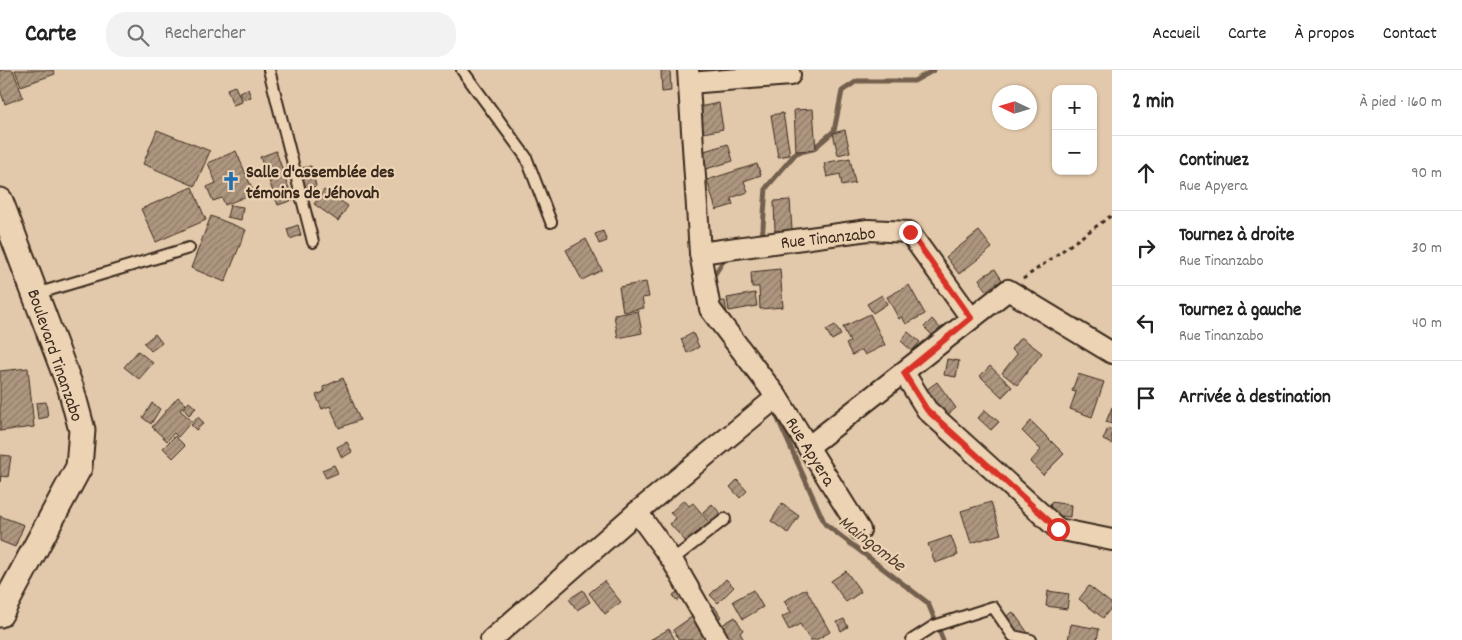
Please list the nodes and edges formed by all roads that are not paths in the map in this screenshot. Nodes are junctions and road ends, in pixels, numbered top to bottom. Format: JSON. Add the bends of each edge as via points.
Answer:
{"nodes":[{"id":1,"x":269,"y":70,"type":"edge"},
{"id":2,"x":462,"y":70,"type":"edge"},
{"id":3,"x":790,"y":75,"type":"dead end"},
{"id":4,"x":689,"y":77,"type":"edge"},
{"id":5,"x":0,"y":201,"type":"edge"},
{"id":6,"x":551,"y":222,"type":"dead end"},
{"id":7,"x":4,"y":227,"type":"edge"},
{"id":8,"x":313,"y":242,"type":"dead end"},
{"id":9,"x":189,"y":248,"type":"dead end"},
{"id":10,"x":700,"y":253,"type":"junction"},
{"id":11,"x":35,"y":295,"type":"junction"},
{"id":12,"x":971,"y":318,"type":"junction"},
{"id":13,"x":1112,"y":353,"type":"edge"},
{"id":14,"x":904,"y":373,"type":"junction"},
{"id":15,"x":772,"y":401,"type":"junction"},
{"id":16,"x":808,"y":447,"type":"junction"},
{"id":17,"x":637,"y":512,"type":"junction"},
{"id":18,"x":725,"y":519,"type":"dead end"},
{"id":19,"x":860,"y":530,"type":"dead end"},
{"id":20,"x":1112,"y":540,"type":"edge"},
{"id":21,"x":672,"y":560,"type":"junction"},
{"id":22,"x":0,"y":614,"type":"edge"},
{"id":23,"x":491,"y":640,"type":"edge"},
{"id":24,"x":718,"y":640,"type":"edge"},
{"id":25,"x":912,"y":640,"type":"edge"},
{"id":26,"x":1031,"y":640,"type":"edge"}],
"edges":[{"from":1,"to":8,"type":"lane"},
{"from":2,"to":6,"type":"lane","via":[[526,157]]},
{"from":3,"to":4,"type":"street"},
{"from":4,"to":10,"type":"street","name":"Rue Apyera"},
{"from":5,"to":7,"type":"street","name":"Boulevard Tinanzabo"},
{"from":7,"to":11,"type":"street","name":"Boulevard Tinanzabo"},
{"from":9,"to":11,"type":"lane"},
{"from":10,"to":12,"type":"street","name":"Rue Tinanzabo","via":[[868,230],[910,232]]},
{"from":10,"to":15,"type":"street","name":"Rue Apyera","via":[[710,309]]},
{"from":11,"to":22,"type":"street","name":"Boulevard Tinanzabo","via":[[71,389],[82,430],[80,467]]},
{"from":12,"to":13,"type":"street","via":[[1008,290]]},
{"from":12,"to":14,"type":"street"},
{"from":14,"to":16,"type":"street"},
{"from":14,"to":20,"type":"street","via":[[927,410],[1058,529]]},
{"from":15,"to":16,"type":"street","name":"Rue Apyera"},
{"from":15,"to":17,"type":"street"},
{"from":16,"to":19,"type":"street","name":"Rue Apyera"},
{"from":17,"to":21,"type":"street"},
{"from":17,"to":23,"type":"street"},
{"from":18,"to":21,"type":"lane"},
{"from":21,"to":24,"type":"street"},
{"from":25,"to":26,"type":"lane","via":[[938,624],[993,607],[1013,636]]}]}
